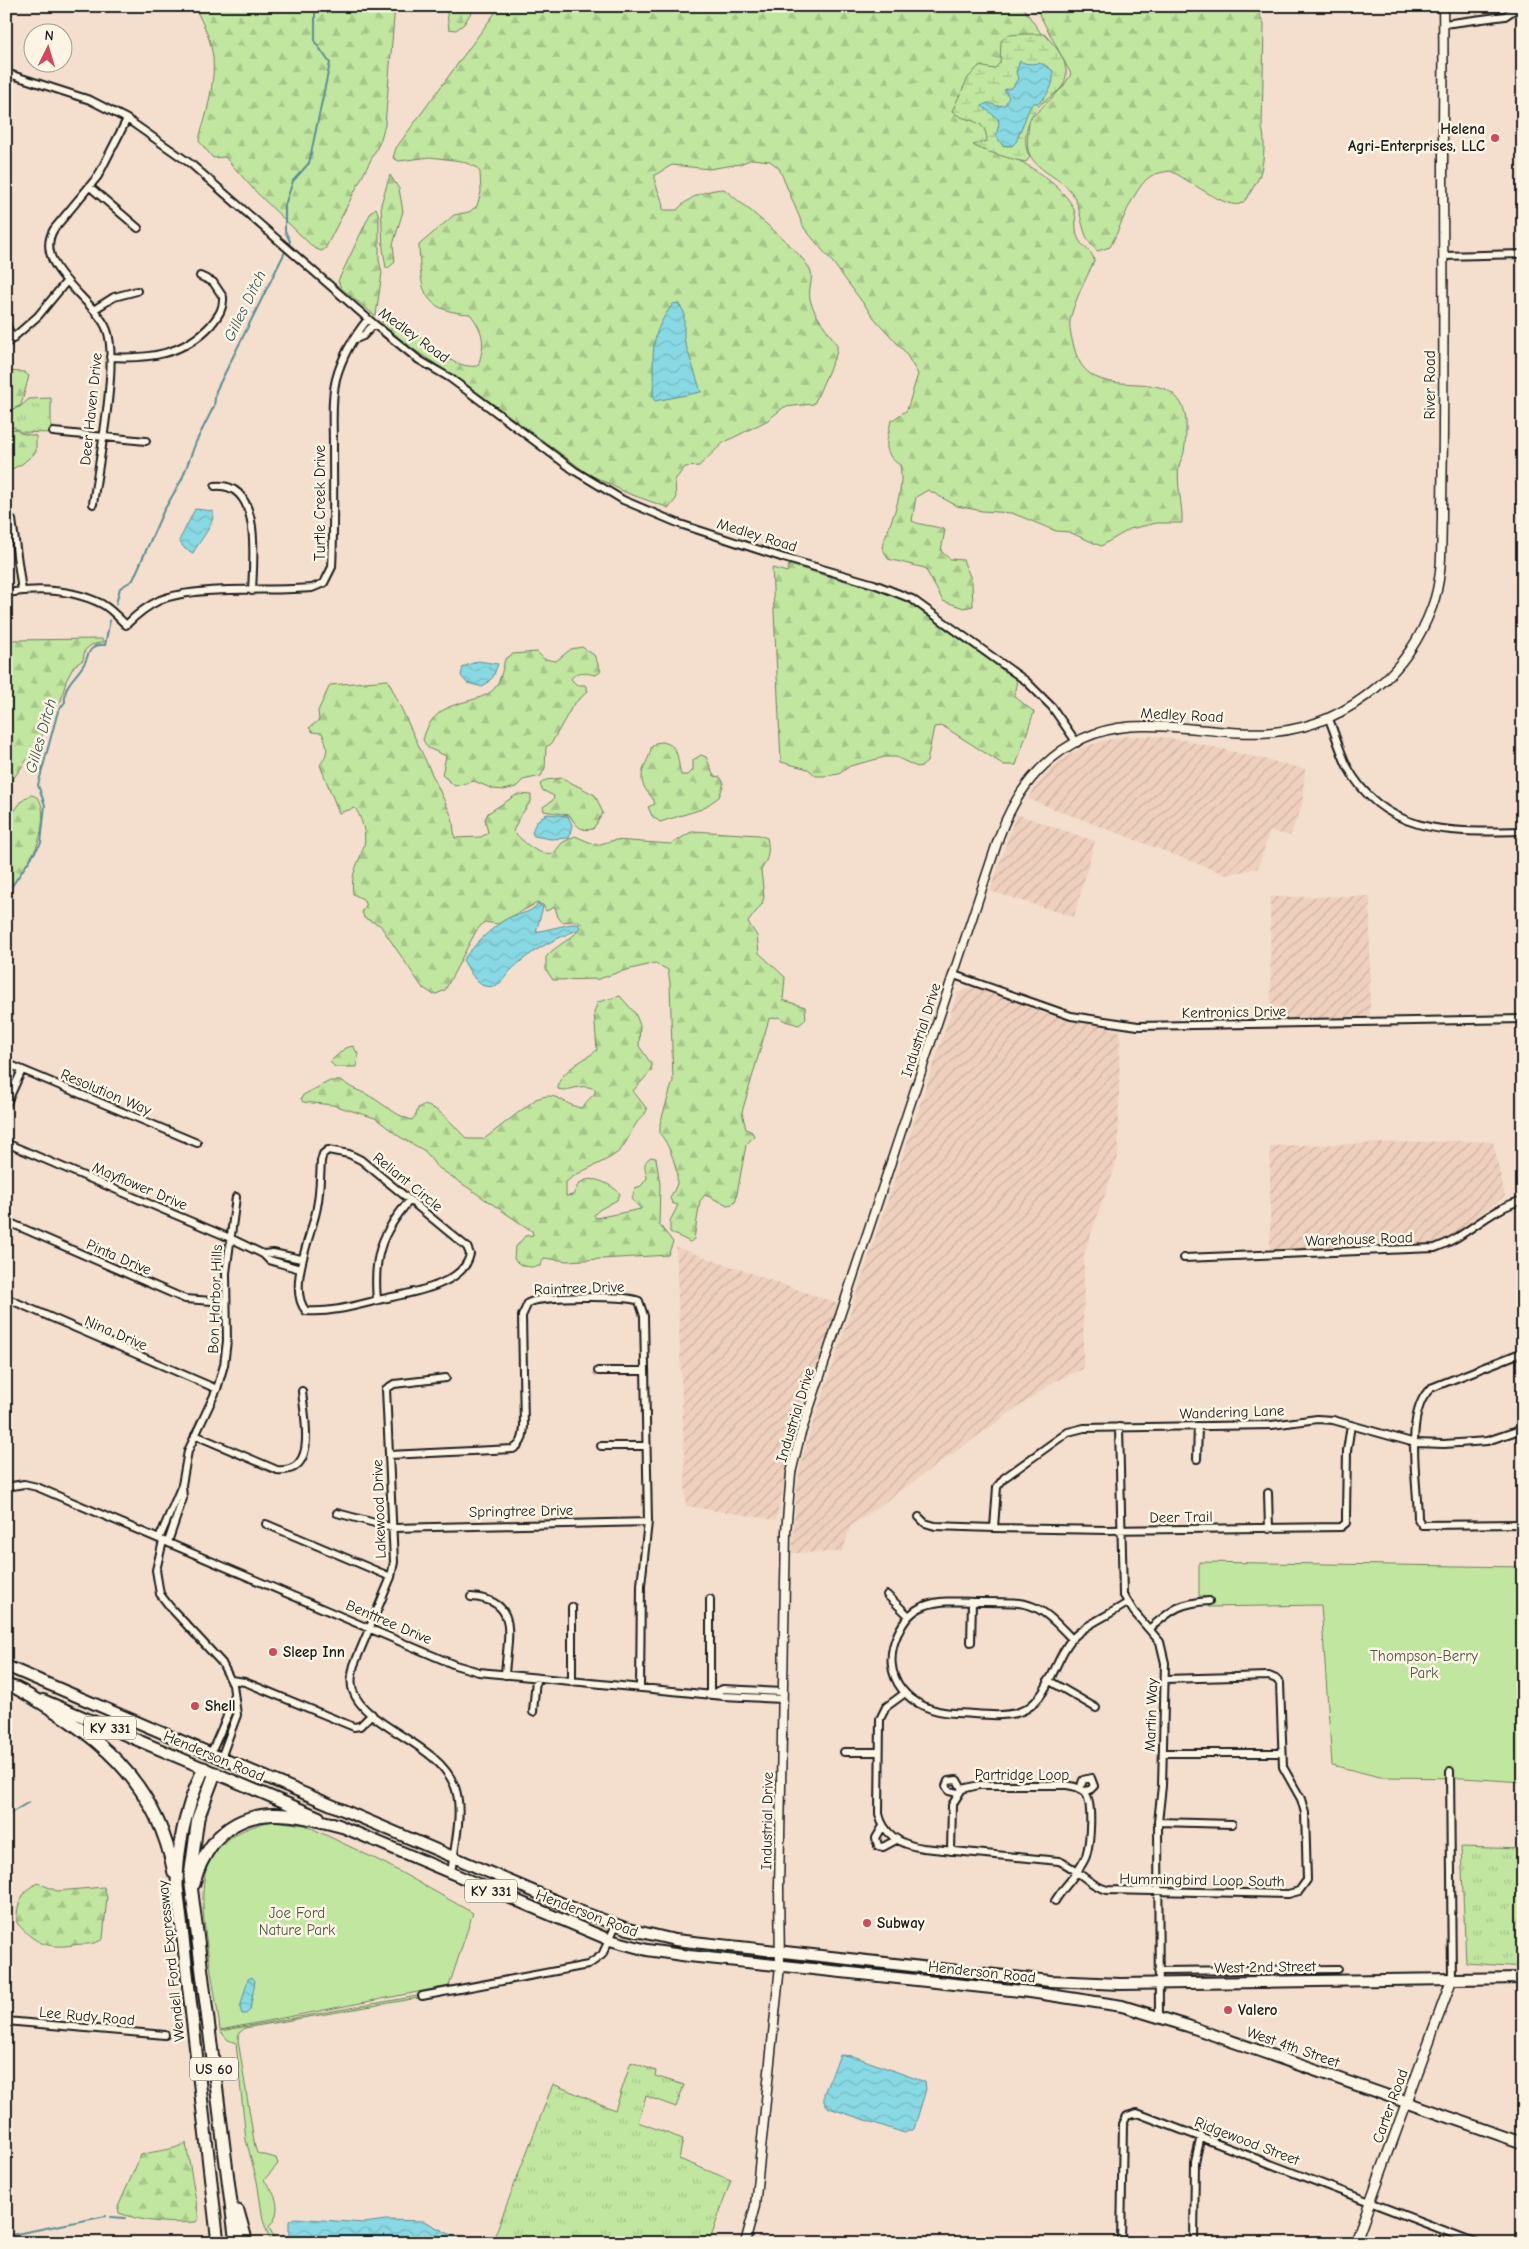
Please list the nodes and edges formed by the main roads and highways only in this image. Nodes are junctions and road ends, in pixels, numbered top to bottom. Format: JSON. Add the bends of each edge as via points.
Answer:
{"nodes":[{"id":1,"x":6,"y":1666,"type":"edge"},
{"id":2,"x":11,"y":1686,"type":"edge"},
{"id":3,"x":211,"y":1753,"type":"junction"},
{"id":4,"x":221,"y":1758,"type":"junction"},
{"id":5,"x":204,"y":1768,"type":"junction"},
{"id":6,"x":215,"y":1773,"type":"junction"},
{"id":7,"x":340,"y":1826,"type":"junction"},
{"id":8,"x":192,"y":1895,"type":"junction"},
{"id":9,"x":178,"y":1904,"type":"junction"},
{"id":10,"x":1007,"y":1977,"type":"joint"},
{"id":11,"x":1523,"y":1978,"type":"edge"},
{"id":12,"x":1452,"y":1979,"type":"junction"},
{"id":13,"x":1050,"y":1995,"type":"joint"},
{"id":14,"x":210,"y":2039,"type":"junction"},
{"id":15,"x":1405,"y":2103,"type":"junction"},
{"id":16,"x":1523,"y":2143,"type":"edge"},
{"id":17,"x":218,"y":2242,"type":"edge"},
{"id":18,"x":236,"y":2243,"type":"edge"},
{"id":19,"x":247,"y":2243,"type":"edge"},
{"id":20,"x":1355,"y":2243,"type":"edge"}],
"edges":[{"from":1,"to":3,"type":"main road","name":"Henderson Road"},
{"from":2,"to":5,"type":"main road","name":"Henderson Road","number":"KY 331"},
{"from":2,"to":9,"type":"highway","number":"US 60","via":[[89,1733],[133,1779],[153,1810],[164,1837]]},
{"from":3,"to":4,"type":"main road","name":"Henderson Road"},
{"from":3,"to":5,"type":"main road"},
{"from":4,"to":6,"type":"main road","number":"US 60"},
{"from":4,"to":10,"type":"main road","name":"Henderson Road","number":"KY 331","via":[[616,1925],[675,1940]]},
{"from":5,"to":6,"type":"main road","name":"Henderson Road","number":"KY 331"},
{"from":5,"to":9,"type":"highway","name":"Wendell Ford Expressway","via":[[190,1800],[181,1835]]},
{"from":6,"to":7,"type":"main road","name":"Henderson Road","number":"KY 331"},
{"from":6,"to":8,"type":"highway","name":"Wendell Ford Expressway","number":"US 60","via":[[203,1802],[194,1839],[190,1877]]},
{"from":7,"to":8,"type":"highway","via":[[303,1816],[278,1814],[245,1820],[226,1831],[210,1847],[199,1868]]},
{"from":7,"to":13,"type":"main road","name":"Henderson Road","number":"KY 331","via":[[610,1940],[661,1953]]},
{"from":8,"to":14,"type":"highway","name":"Wendell Ford Expressway","number":"US 60"},
{"from":9,"to":17,"type":"highway","name":"Wendell Ford Expressway","number":"US 60"},
{"from":10,"to":12,"type":"main road","name":"West 2nd Street","via":[[1087,1983],[1316,1975]]},
{"from":11,"to":12,"type":"main road","name":"West 2nd Street"},
{"from":12,"to":15,"type":"main road","name":"Carter Road"},
{"from":13,"to":15,"type":"main road","name":"West 4th Street","via":[[1095,2001],[1159,2016]]},
{"from":14,"to":18,"type":"highway","name":"Wendell Ford Expressway","number":"US 60"},
{"from":14,"to":19,"type":"highway","via":[[236,2201]]},
{"from":15,"to":16,"type":"main road","name":"West 4th Street"},
{"from":15,"to":20,"type":"main road","name":"Carter Road"}]}
